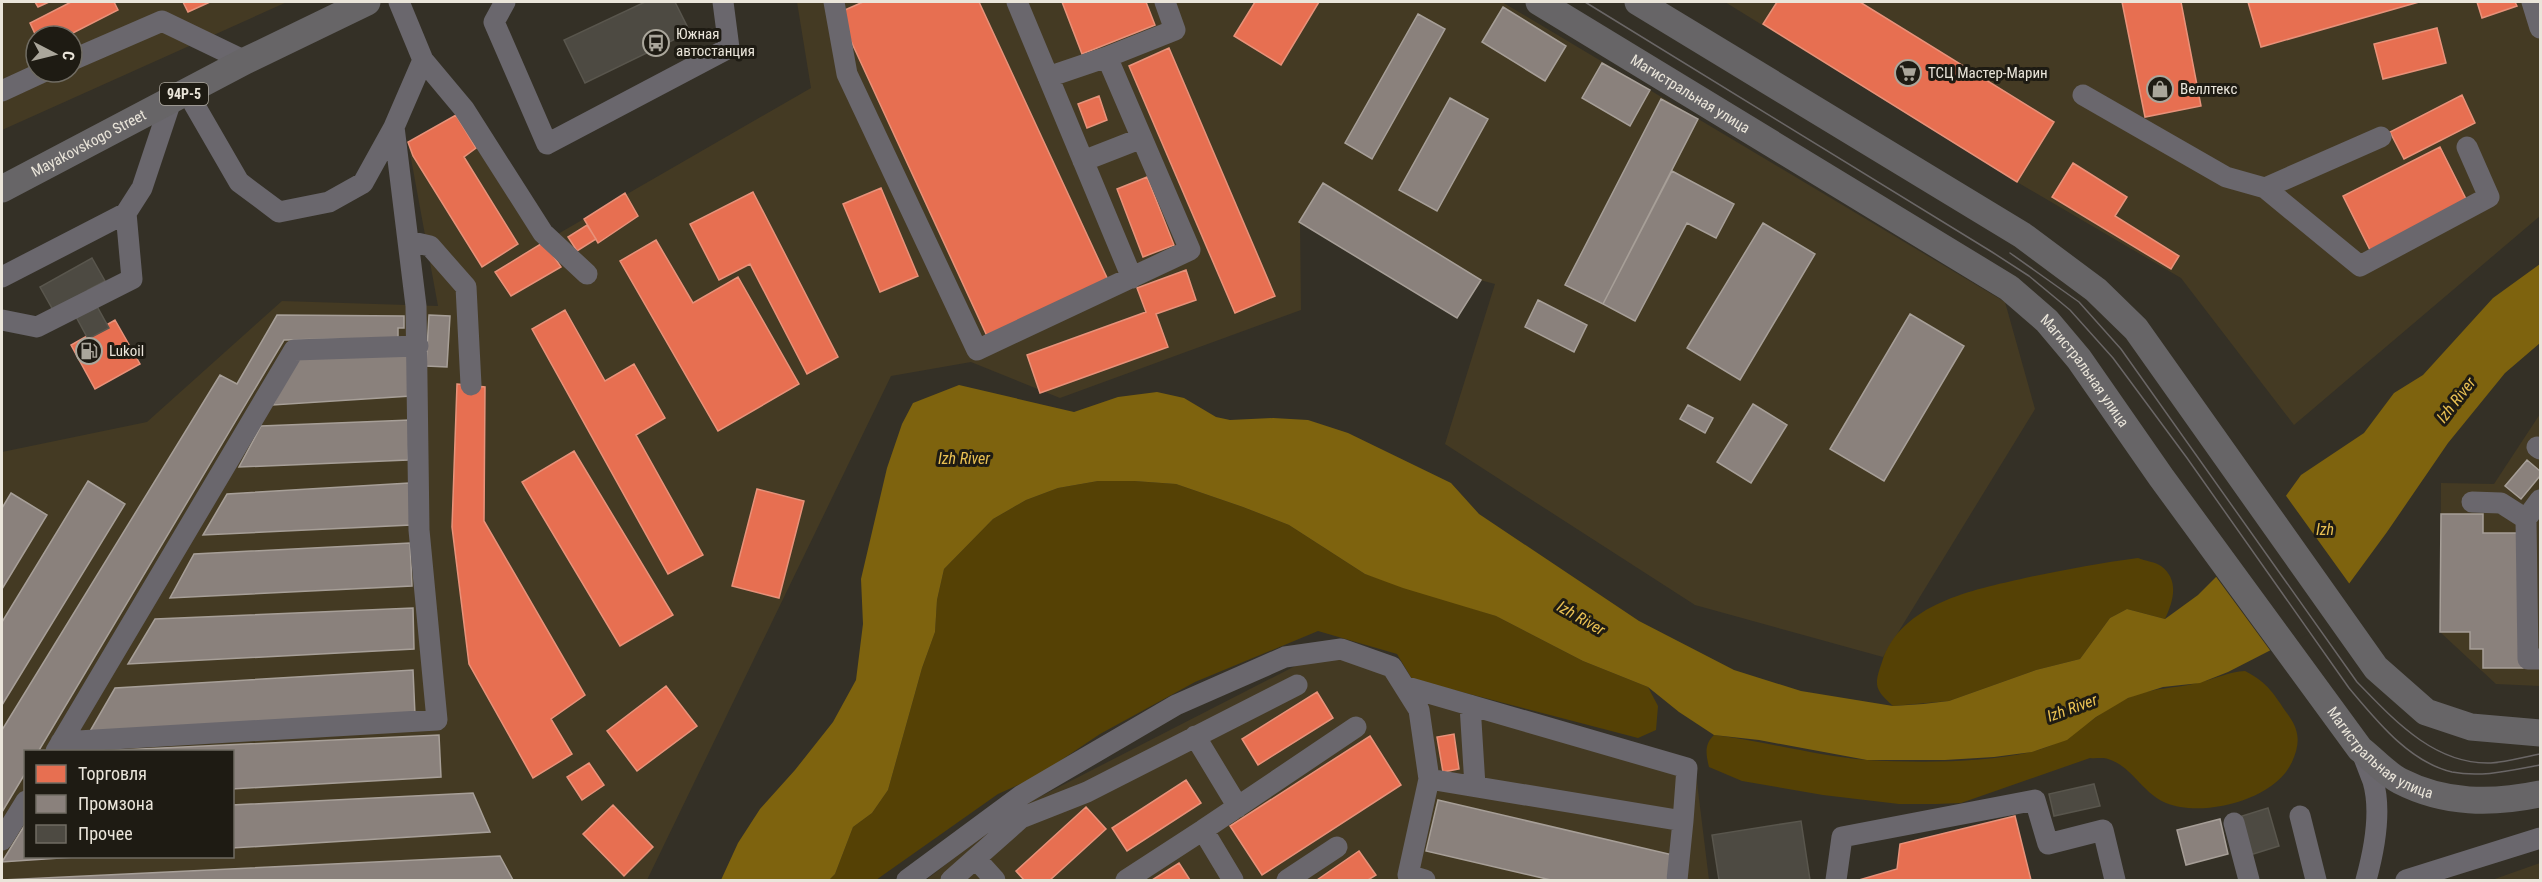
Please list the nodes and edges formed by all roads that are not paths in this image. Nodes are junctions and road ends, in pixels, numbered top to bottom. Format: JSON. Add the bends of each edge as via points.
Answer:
{"nodes":[{"id":1,"x":367,"y":2,"type":"edge"},
{"id":2,"x":399,"y":2,"type":"edge"},
{"id":3,"x":506,"y":2,"type":"edge"},
{"id":4,"x":723,"y":2,"type":"edge"},
{"id":5,"x":834,"y":2,"type":"edge"},
{"id":6,"x":1017,"y":2,"type":"edge"},
{"id":7,"x":1164,"y":2,"type":"edge"},
{"id":8,"x":1539,"y":2,"type":"edge"},
{"id":9,"x":1638,"y":2,"type":"edge"},
{"id":10,"x":2532,"y":2,"type":"edge"},
{"id":11,"x":2541,"y":28,"type":"edge"},
{"id":12,"x":84,"y":55,"type":"edge"},
{"id":13,"x":1107,"y":57,"type":"junction"},
{"id":14,"x":423,"y":60,"type":"junction"},
{"id":15,"x":245,"y":61,"type":"junction"},
{"id":16,"x":1048,"y":77,"type":"junction"},
{"id":17,"x":24,"y":81,"type":"edge"},
{"id":18,"x":2,"y":91,"type":"edge"},
{"id":19,"x":2083,"y":95,"type":"dead end"},
{"id":20,"x":179,"y":96,"type":"junction"},
{"id":21,"x":394,"y":127,"type":"junction"},
{"id":22,"x":2382,"y":137,"type":"dead end"},
{"id":23,"x":1142,"y":138,"type":"junction"},
{"id":24,"x":2467,"y":147,"type":"dead end"},
{"id":25,"x":1083,"y":161,"type":"junction"},
{"id":26,"x":2265,"y":188,"type":"junction"},
{"id":27,"x":2,"y":189,"type":"edge"},
{"id":28,"x":126,"y":213,"type":"junction"},
{"id":29,"x":408,"y":241,"type":"junction"},
{"id":30,"x":587,"y":274,"type":"dead end"},
{"id":31,"x":2,"y":277,"type":"edge"},
{"id":32,"x":1132,"y":278,"type":"junction"},
{"id":33,"x":2,"y":320,"type":"edge"},
{"id":34,"x":418,"y":346,"type":"junction"},
{"id":35,"x":471,"y":385,"type":"dead end"},
{"id":36,"x":2541,"y":500,"type":"edge"},
{"id":37,"x":2472,"y":502,"type":"dead end"},
{"id":38,"x":2526,"y":519,"type":"junction"},
{"id":39,"x":2541,"y":659,"type":"edge"},
{"id":40,"x":1297,"y":685,"type":"dead end"},
{"id":41,"x":1404,"y":687,"type":"junction"},
{"id":42,"x":1470,"y":705,"type":"junction"},
{"id":43,"x":1356,"y":727,"type":"dead end"},
{"id":44,"x":2541,"y":733,"type":"edge"},
{"id":45,"x":1195,"y":736,"type":"junction"},
{"id":46,"x":58,"y":747,"type":"edge"},
{"id":47,"x":2360,"y":749,"type":"junction"},
{"id":48,"x":1429,"y":778,"type":"junction"},
{"id":49,"x":1475,"y":786,"type":"junction"},
{"id":50,"x":2541,"y":794,"type":"edge"},
{"id":51,"x":24,"y":804,"type":"edge"},
{"id":52,"x":1238,"y":807,"type":"junction"},
{"id":53,"x":2300,"y":816,"type":"dead end"},
{"id":54,"x":1683,"y":821,"type":"junction"},
{"id":55,"x":2234,"y":823,"type":"dead end"},
{"id":56,"x":1203,"y":831,"type":"junction"},
{"id":57,"x":2541,"y":838,"type":"edge"},
{"id":58,"x":2,"y":840,"type":"edge"},
{"id":59,"x":1337,"y":847,"type":"dead end"},
{"id":60,"x":976,"y":859,"type":"junction"},
{"id":61,"x":907,"y":880,"type":"edge"},
{"id":62,"x":951,"y":880,"type":"edge"},
{"id":63,"x":995,"y":880,"type":"edge"},
{"id":64,"x":1126,"y":880,"type":"edge"},
{"id":65,"x":1233,"y":880,"type":"edge"},
{"id":66,"x":1287,"y":880,"type":"edge"},
{"id":67,"x":1425,"y":880,"type":"edge"},
{"id":68,"x":1677,"y":880,"type":"edge"},
{"id":69,"x":1836,"y":880,"type":"edge"},
{"id":70,"x":2115,"y":880,"type":"edge"},
{"id":71,"x":2249,"y":880,"type":"edge"},
{"id":72,"x":2316,"y":880,"type":"edge"},
{"id":73,"x":2366,"y":880,"type":"edge"},
{"id":74,"x":2406,"y":880,"type":"edge"}],
"edges":[{"from":1,"to":15,"type":"main road","name":"Mayakovskogo Street","number":"94Р-5"},
{"from":2,"to":14,"type":"street"},
{"from":3,"to":4,"type":"street","via":[[494,22],[547,144],[729,48]]},
{"from":5,"to":32,"type":"street","via":[[847,74],[977,350]]},
{"from":6,"to":16,"type":"street"},
{"from":7,"to":13,"type":"street","via":[[1175,30]]},
{"from":8,"to":47,"type":"main road","name":"Магистральная улица","via":[[2009,288],[2048,321]]},
{"from":9,"to":44,"type":"main road","via":[[2022,235],[2096,290],[2136,329],[2376,668],[2426,712],[2471,727]]},
{"from":10,"to":11,"type":"street"},
{"from":12,"to":15,"type":"street","via":[[162,21]]},
{"from":13,"to":16,"type":"street"},
{"from":13,"to":23,"type":"street"},
{"from":14,"to":21,"type":"street"},
{"from":14,"to":30,"type":"street","via":[[464,109],[543,233]]},
{"from":15,"to":20,"type":"main road","name":"Mayakovskogo Street","number":"94Р-5"},
{"from":16,"to":25,"type":"street"},
{"from":17,"to":18,"type":"street"},
{"from":19,"to":26,"type":"street","via":[[2226,177]]},
{"from":20,"to":21,"type":"street","via":[[239,182],[279,212],[329,202],[363,183]]},
{"from":20,"to":27,"type":"main road","name":"Mayakovskogo Street","number":"94Р-5"},
{"from":20,"to":28,"type":"street","via":[[142,188]]},
{"from":21,"to":29,"type":"street"},
{"from":22,"to":26,"type":"street"},
{"from":23,"to":25,"type":"street"},
{"from":23,"to":32,"type":"street","via":[[1190,250]]},
{"from":24,"to":26,"type":"street","via":[[2489,196],[2360,266]]},
{"from":25,"to":32,"type":"street"},
{"from":28,"to":31,"type":"street"},
{"from":28,"to":33,"type":"street","via":[[132,279],[37,327]]},
{"from":29,"to":34,"type":"street"},
{"from":29,"to":35,"type":"street","via":[[430,246],[466,287]]},
{"from":34,"to":46,"type":"street","via":[[294,350]]},
{"from":34,"to":46,"type":"street","via":[[419,531],[437,720]]},
{"from":36,"to":38,"type":"street"},
{"from":37,"to":38,"type":"street","via":[[2501,503]]},
{"from":38,"to":39,"type":"street","via":[[2528,659]]},
{"from":40,"to":45,"type":"street"},
{"from":41,"to":42,"type":"street"},
{"from":41,"to":48,"type":"street","via":[[1419,710]]},
{"from":41,"to":61,"type":"street","via":[[1392,668],[1341,649],[1286,657],[1176,705],[1022,795]]},
{"from":42,"to":49,"type":"street"},
{"from":42,"to":54,"type":"street","via":[[1687,768]]},
{"from":43,"to":52,"type":"street"},
{"from":45,"to":52,"type":"street"},
{"from":45,"to":60,"type":"street","via":[[1087,792],[1021,818]]},
{"from":47,"to":50,"type":"main road","name":"Магистральная улица","via":[[2399,780],[2442,798],[2483,801]]},
{"from":47,"to":73,"type":"street","via":[[2373,783],[2376,819]]},
{"from":48,"to":49,"type":"street"},
{"from":48,"to":67,"type":"street","via":[[1408,875]]},
{"from":49,"to":54,"type":"street"},
{"from":51,"to":58,"type":"street"},
{"from":52,"to":56,"type":"street"},
{"from":53,"to":72,"type":"street"},
{"from":54,"to":68,"type":"street"},
{"from":55,"to":71,"type":"street"},
{"from":56,"to":64,"type":"street"},
{"from":56,"to":65,"type":"street"},
{"from":57,"to":74,"type":"street"},
{"from":59,"to":66,"type":"street"},
{"from":60,"to":62,"type":"street"},
{"from":60,"to":63,"type":"street"},
{"from":69,"to":70,"type":"street","via":[[1842,837],[2035,800],[2048,844],[2103,830]]}]}
